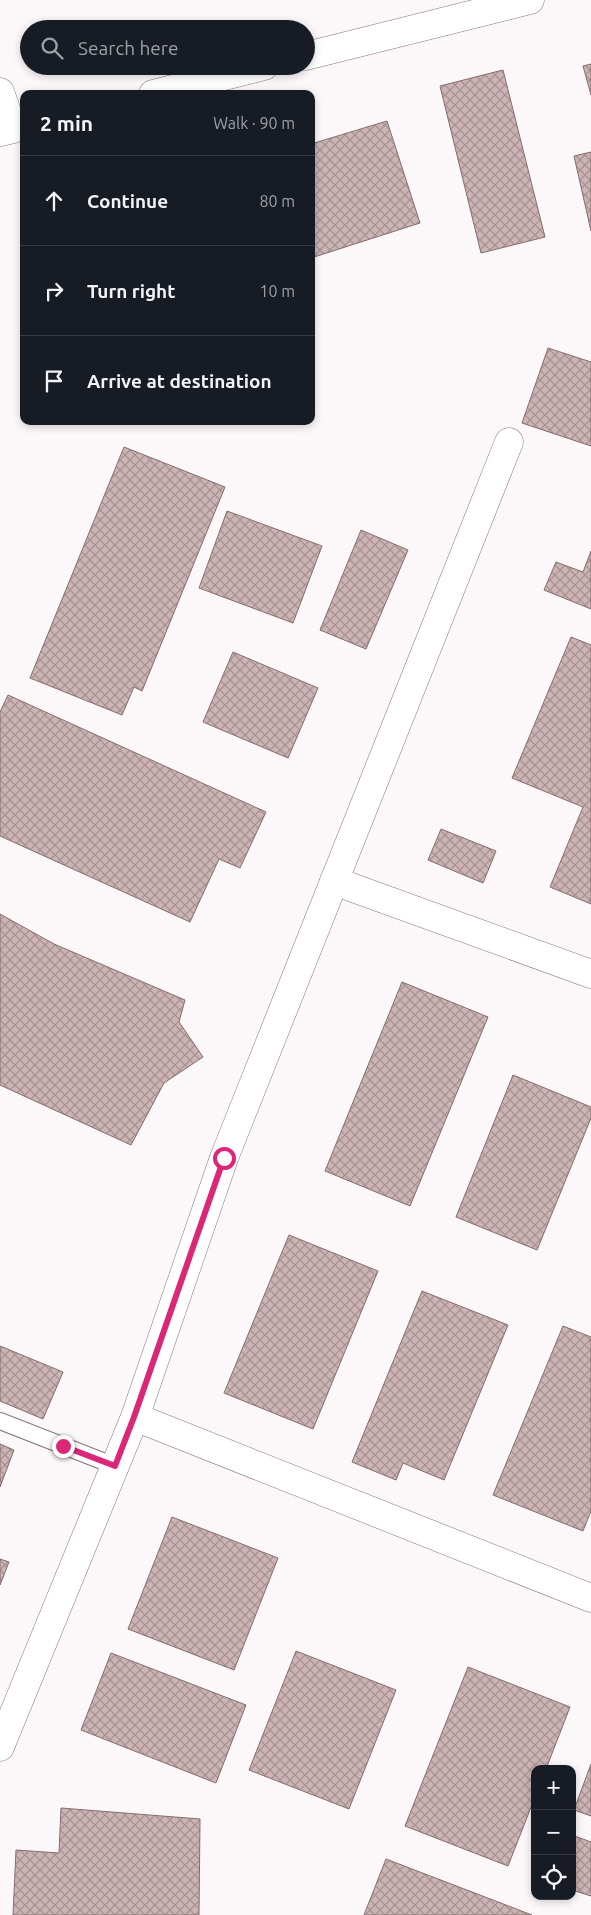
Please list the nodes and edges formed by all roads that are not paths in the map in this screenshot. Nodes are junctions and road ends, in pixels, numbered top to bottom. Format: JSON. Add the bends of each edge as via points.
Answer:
{"nodes":[{"id":1,"x":530,"y":0,"type":"edge"},
{"id":2,"x":315,"y":54,"type":"edge"},
{"id":3,"x":228,"y":75,"type":"edge"},
{"id":4,"x":169,"y":90,"type":"edge"},
{"id":5,"x":0,"y":92,"type":"edge"},
{"id":6,"x":12,"y":129,"type":"edge"},
{"id":7,"x":509,"y":442,"type":"dead end"},
{"id":8,"x":334,"y":881,"type":"junction"},
{"id":9,"x":591,"y":974,"type":"edge"},
{"id":10,"x":134,"y":1417,"type":"junction"},
{"id":11,"x":0,"y":1421,"type":"edge"},
{"id":12,"x":115,"y":1466,"type":"junction"},
{"id":13,"x":591,"y":1598,"type":"edge"},
{"id":14,"x":0,"y":1747,"type":"edge"}],
"edges":[{"from":1,"to":2,"type":"street"},
{"from":3,"to":4,"type":"street"},
{"from":5,"to":6,"type":"street"},
{"from":7,"to":8,"type":"street"},
{"from":8,"to":9,"type":"street"},
{"from":8,"to":10,"type":"street","via":[[224,1158]]},
{"from":10,"to":12,"type":"street"},
{"from":10,"to":13,"type":"street"},
{"from":11,"to":12,"type":"lane"},
{"from":12,"to":14,"type":"street"}]}
